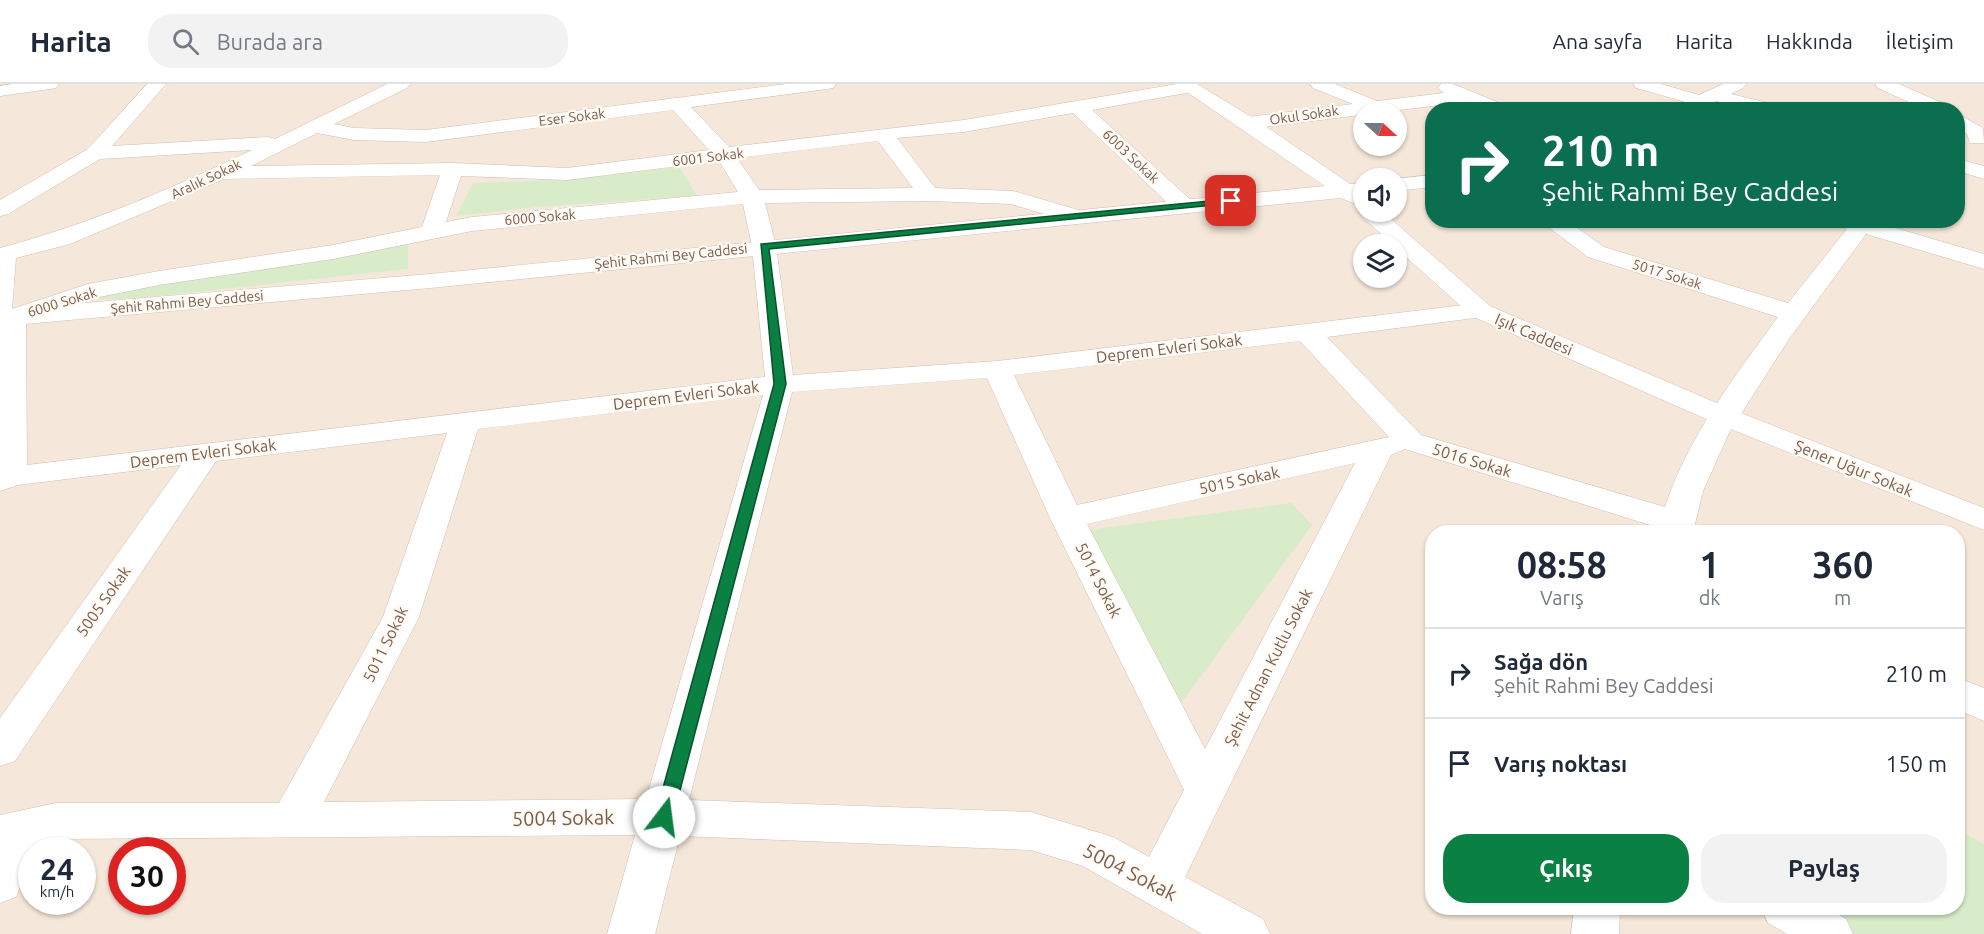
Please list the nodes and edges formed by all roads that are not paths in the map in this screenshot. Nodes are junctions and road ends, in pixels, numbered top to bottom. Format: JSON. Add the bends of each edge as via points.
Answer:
{"nodes":[{"id":1,"x":50,"y":84,"type":"edge"},
{"id":2,"x":157,"y":84,"type":"edge"},
{"id":3,"x":401,"y":84,"type":"edge"},
{"id":4,"x":699,"y":84,"type":"edge"},
{"id":5,"x":827,"y":84,"type":"edge"},
{"id":6,"x":1319,"y":84,"type":"edge"},
{"id":7,"x":1438,"y":84,"type":"edge"},
{"id":8,"x":1642,"y":84,"type":"edge"},
{"id":9,"x":1737,"y":84,"type":"edge"},
{"id":10,"x":1884,"y":84,"type":"edge"},
{"id":11,"x":1188,"y":86,"type":"edge"},
{"id":12,"x":0,"y":91,"type":"edge"},
{"id":13,"x":1466,"y":96,"type":"junction"},
{"id":14,"x":1707,"y":98,"type":"junction"},
{"id":15,"x":712,"y":99,"type":"junction"},
{"id":16,"x":1362,"y":102,"type":"edge"},
{"id":17,"x":1407,"y":102,"type":"edge"},
{"id":18,"x":1481,"y":102,"type":"edge"},
{"id":19,"x":1699,"y":102,"type":"edge"},
{"id":20,"x":1729,"y":102,"type":"edge"},
{"id":21,"x":1924,"y":102,"type":"edge"},
{"id":22,"x":678,"y":104,"type":"junction"},
{"id":23,"x":1078,"y":107,"type":"junction"},
{"id":24,"x":1353,"y":109,"type":"edge"},
{"id":25,"x":1248,"y":123,"type":"junction"},
{"id":26,"x":1965,"y":125,"type":"edge"},
{"id":27,"x":317,"y":127,"type":"junction"},
{"id":28,"x":883,"y":134,"type":"junction"},
{"id":29,"x":1981,"y":138,"type":"edge"},
{"id":30,"x":282,"y":142,"type":"junction"},
{"id":31,"x":1965,"y":142,"type":"edge"},
{"id":32,"x":95,"y":153,"type":"junction"},
{"id":33,"x":725,"y":155,"type":"junction"},
{"id":34,"x":1965,"y":167,"type":"edge"},
{"id":35,"x":453,"y":170,"type":"junction"},
{"id":36,"x":221,"y":173,"type":"junction"},
{"id":37,"x":1984,"y":173,"type":"edge"},
{"id":38,"x":1425,"y":182,"type":"edge"},
{"id":39,"x":1407,"y":184,"type":"edge"},
{"id":40,"x":0,"y":188,"type":"edge"},
{"id":41,"x":1353,"y":189,"type":"edge"},
{"id":42,"x":32,"y":190,"type":"junction"},
{"id":43,"x":1353,"y":190,"type":"edge"},
{"id":44,"x":929,"y":194,"type":"junction"},
{"id":45,"x":752,"y":197,"type":"junction"},
{"id":46,"x":1184,"y":206,"type":"junction"},
{"id":47,"x":0,"y":209,"type":"edge"},
{"id":48,"x":1074,"y":216,"type":"junction"},
{"id":49,"x":1381,"y":222,"type":"edge"},
{"id":50,"x":1562,"y":228,"type":"edge"},
{"id":51,"x":1850,"y":228,"type":"edge"},
{"id":52,"x":1874,"y":228,"type":"edge"},
{"id":53,"x":431,"y":233,"type":"junction"},
{"id":54,"x":764,"y":246,"type":"junction"},
{"id":55,"x":2,"y":255,"type":"edge"},
{"id":56,"x":1984,"y":262,"type":"edge"},
{"id":57,"x":1481,"y":311,"type":"junction"},
{"id":58,"x":1792,"y":313,"type":"junction"},
{"id":59,"x":3,"y":316,"type":"edge"},
{"id":60,"x":1307,"y":332,"type":"junction"},
{"id":61,"x":997,"y":369,"type":"junction"},
{"id":62,"x":780,"y":384,"type":"junction"},
{"id":63,"x":1723,"y":416,"type":"junction"},
{"id":64,"x":466,"y":421,"type":"junction"},
{"id":65,"x":1394,"y":445,"type":"junction"},
{"id":66,"x":206,"y":452,"type":"junction"},
{"id":67,"x":6,"y":479,"type":"edge"},
{"id":68,"x":1067,"y":518,"type":"junction"},
{"id":69,"x":1984,"y":520,"type":"edge"},
{"id":70,"x":1670,"y":525,"type":"edge"},
{"id":71,"x":1678,"y":525,"type":"edge"},
{"id":72,"x":1965,"y":696,"type":"edge"},
{"id":73,"x":1984,"y":706,"type":"edge"},
{"id":74,"x":0,"y":750,"type":"edge"},
{"id":75,"x":1205,"y":790,"type":"junction"},
{"id":76,"x":664,"y":817,"type":"junction"},
{"id":77,"x":292,"y":821,"type":"junction"},
{"id":78,"x":10,"y":832,"type":"edge"},
{"id":79,"x":0,"y":883,"type":"edge"},
{"id":80,"x":1158,"y":885,"type":"junction"},
{"id":81,"x":1596,"y":915,"type":"edge"},
{"id":82,"x":1797,"y":915,"type":"edge"},
{"id":83,"x":631,"y":934,"type":"edge"},
{"id":84,"x":1246,"y":934,"type":"edge"},
{"id":85,"x":1595,"y":934,"type":"edge"},
{"id":86,"x":1829,"y":934,"type":"edge"}],
"edges":[{"from":1,"to":12,"type":"street"},
{"from":2,"to":32,"type":"street"},
{"from":3,"to":27,"type":"street","name":"Aralık Sokak"},
{"from":4,"to":15,"type":"street"},
{"from":5,"to":15,"type":"street","name":"Eser Sokak"},
{"from":6,"to":16,"type":"street"},
{"from":7,"to":13,"type":"street"},
{"from":8,"to":14,"type":"street"},
{"from":9,"to":14,"type":"street"},
{"from":10,"to":21,"type":"street"},
{"from":11,"to":23,"type":"street","name":"6001 Sokak"},
{"from":11,"to":25,"type":"street"},
{"from":13,"to":17,"type":"street","name":"Okul Sokak"},
{"from":13,"to":18,"type":"street"},
{"from":14,"to":19,"type":"street"},
{"from":14,"to":20,"type":"street"},
{"from":15,"to":22,"type":"street","name":"Eser Sokak"},
{"from":22,"to":27,"type":"street","name":"Eser Sokak","via":[[426,136],[354,134]]},
{"from":22,"to":33,"type":"street"},
{"from":23,"to":28,"type":"street","name":"6001 Sokak","via":[[964,126]]},
{"from":23,"to":46,"type":"street","name":"6003 Sokak"},
{"from":24,"to":25,"type":"street","name":"Okul Sokak"},
{"from":25,"to":41,"type":"street"},
{"from":26,"to":29,"type":"street"},
{"from":27,"to":30,"type":"street","name":"Aralık Sokak"},
{"from":28,"to":33,"type":"street","name":"6001 Sokak"},
{"from":28,"to":44,"type":"street"},
{"from":29,"to":31,"type":"street"},
{"from":30,"to":32,"type":"street"},
{"from":30,"to":36,"type":"street","name":"Aralık Sokak"},
{"from":32,"to":42,"type":"street"},
{"from":33,"to":35,"type":"street","name":"6001 Sokak","via":[[567,174]]},
{"from":33,"to":45,"type":"street"},
{"from":34,"to":37,"type":"street"},
{"from":35,"to":36,"type":"street","name":"6001 Sokak"},
{"from":35,"to":53,"type":"street"},
{"from":36,"to":55,"type":"street","name":"Aralık Sokak","via":[[62,239]]},
{"from":38,"to":39,"type":"street"},
{"from":40,"to":42,"type":"street"},
{"from":42,"to":47,"type":"street"},
{"from":43,"to":46,"type":"street","name":"Şehit Rahmi Bey Caddesi"},
{"from":44,"to":45,"type":"street","name":"6000 Sokak"},
{"from":44,"to":48,"type":"street","name":"6000 Sokak","via":[[1013,198]]},
{"from":45,"to":53,"type":"street","name":"6000 Sokak","via":[[472,224]]},
{"from":45,"to":54,"type":"street"},
{"from":46,"to":48,"type":"street","name":"Şehit Rahmi Bey Caddesi"},
{"from":48,"to":54,"type":"street","name":"Şehit Rahmi Bey Caddesi"},
{"from":49,"to":57,"type":"street","name":"Işık Caddesi"},
{"from":50,"to":58,"type":"street","name":"5017 Sokak","via":[[1596,252]]},
{"from":51,"to":58,"type":"street"},
{"from":52,"to":56,"type":"street"},
{"from":53,"to":59,"type":"street","name":"6000 Sokak","via":[[159,278]]},
{"from":54,"to":59,"type":"street","name":"Şehit Rahmi Bey Caddesi","via":[[430,281]]},
{"from":54,"to":62,"type":"street"},
{"from":55,"to":59,"type":"street","name":"6000 Sokak"},
{"from":57,"to":60,"type":"street","name":"Deprem Evleri Sokak"},
{"from":57,"to":63,"type":"street","name":"Işık Caddesi"},
{"from":58,"to":63,"type":"street"},
{"from":59,"to":67,"type":"street"},
{"from":60,"to":61,"type":"street","name":"Deprem Evleri Sokak"},
{"from":60,"to":65,"type":"street","name":"5016 Sokak"},
{"from":61,"to":62,"type":"street","name":"Deprem Evleri Sokak"},
{"from":61,"to":68,"type":"street","name":"5014 Sokak"},
{"from":62,"to":64,"type":"street","name":"Deprem Evleri Sokak"},
{"from":62,"to":76,"type":"street"},
{"from":63,"to":69,"type":"street","name":"Şener Uğur Sokak"},
{"from":63,"to":71,"type":"street","via":[[1696,468]]},
{"from":64,"to":66,"type":"street","name":"Deprem Evleri Sokak"},
{"from":64,"to":77,"type":"street","name":"5011 Sokak","via":[[401,617]]},
{"from":65,"to":68,"type":"street","name":"5015 Sokak"},
{"from":65,"to":70,"type":"street","name":"5016 Sokak"},
{"from":65,"to":75,"type":"street","name":"Şehit Adnan Kutlu Sokak"},
{"from":66,"to":67,"type":"street","name":"Deprem Evleri Sokak"},
{"from":66,"to":74,"type":"street","name":"5005 Sokak"},
{"from":68,"to":75,"type":"street","name":"5014 Sokak"},
{"from":72,"to":73,"type":"street"},
{"from":75,"to":80,"type":"street","name":"Şehit Adnan Kutlu Sokak"},
{"from":76,"to":77,"type":"street","name":"5004 Sokak"},
{"from":76,"to":80,"type":"street","name":"5004 Sokak","via":[[1031,831],[1097,851]]},
{"from":76,"to":83,"type":"street"},
{"from":77,"to":78,"type":"street","name":"5004 Sokak","via":[[56,820]]},
{"from":78,"to":79,"type":"street"},
{"from":80,"to":84,"type":"street","name":"5004 Sokak"},
{"from":81,"to":85,"type":"street"},
{"from":82,"to":86,"type":"street"}]}
